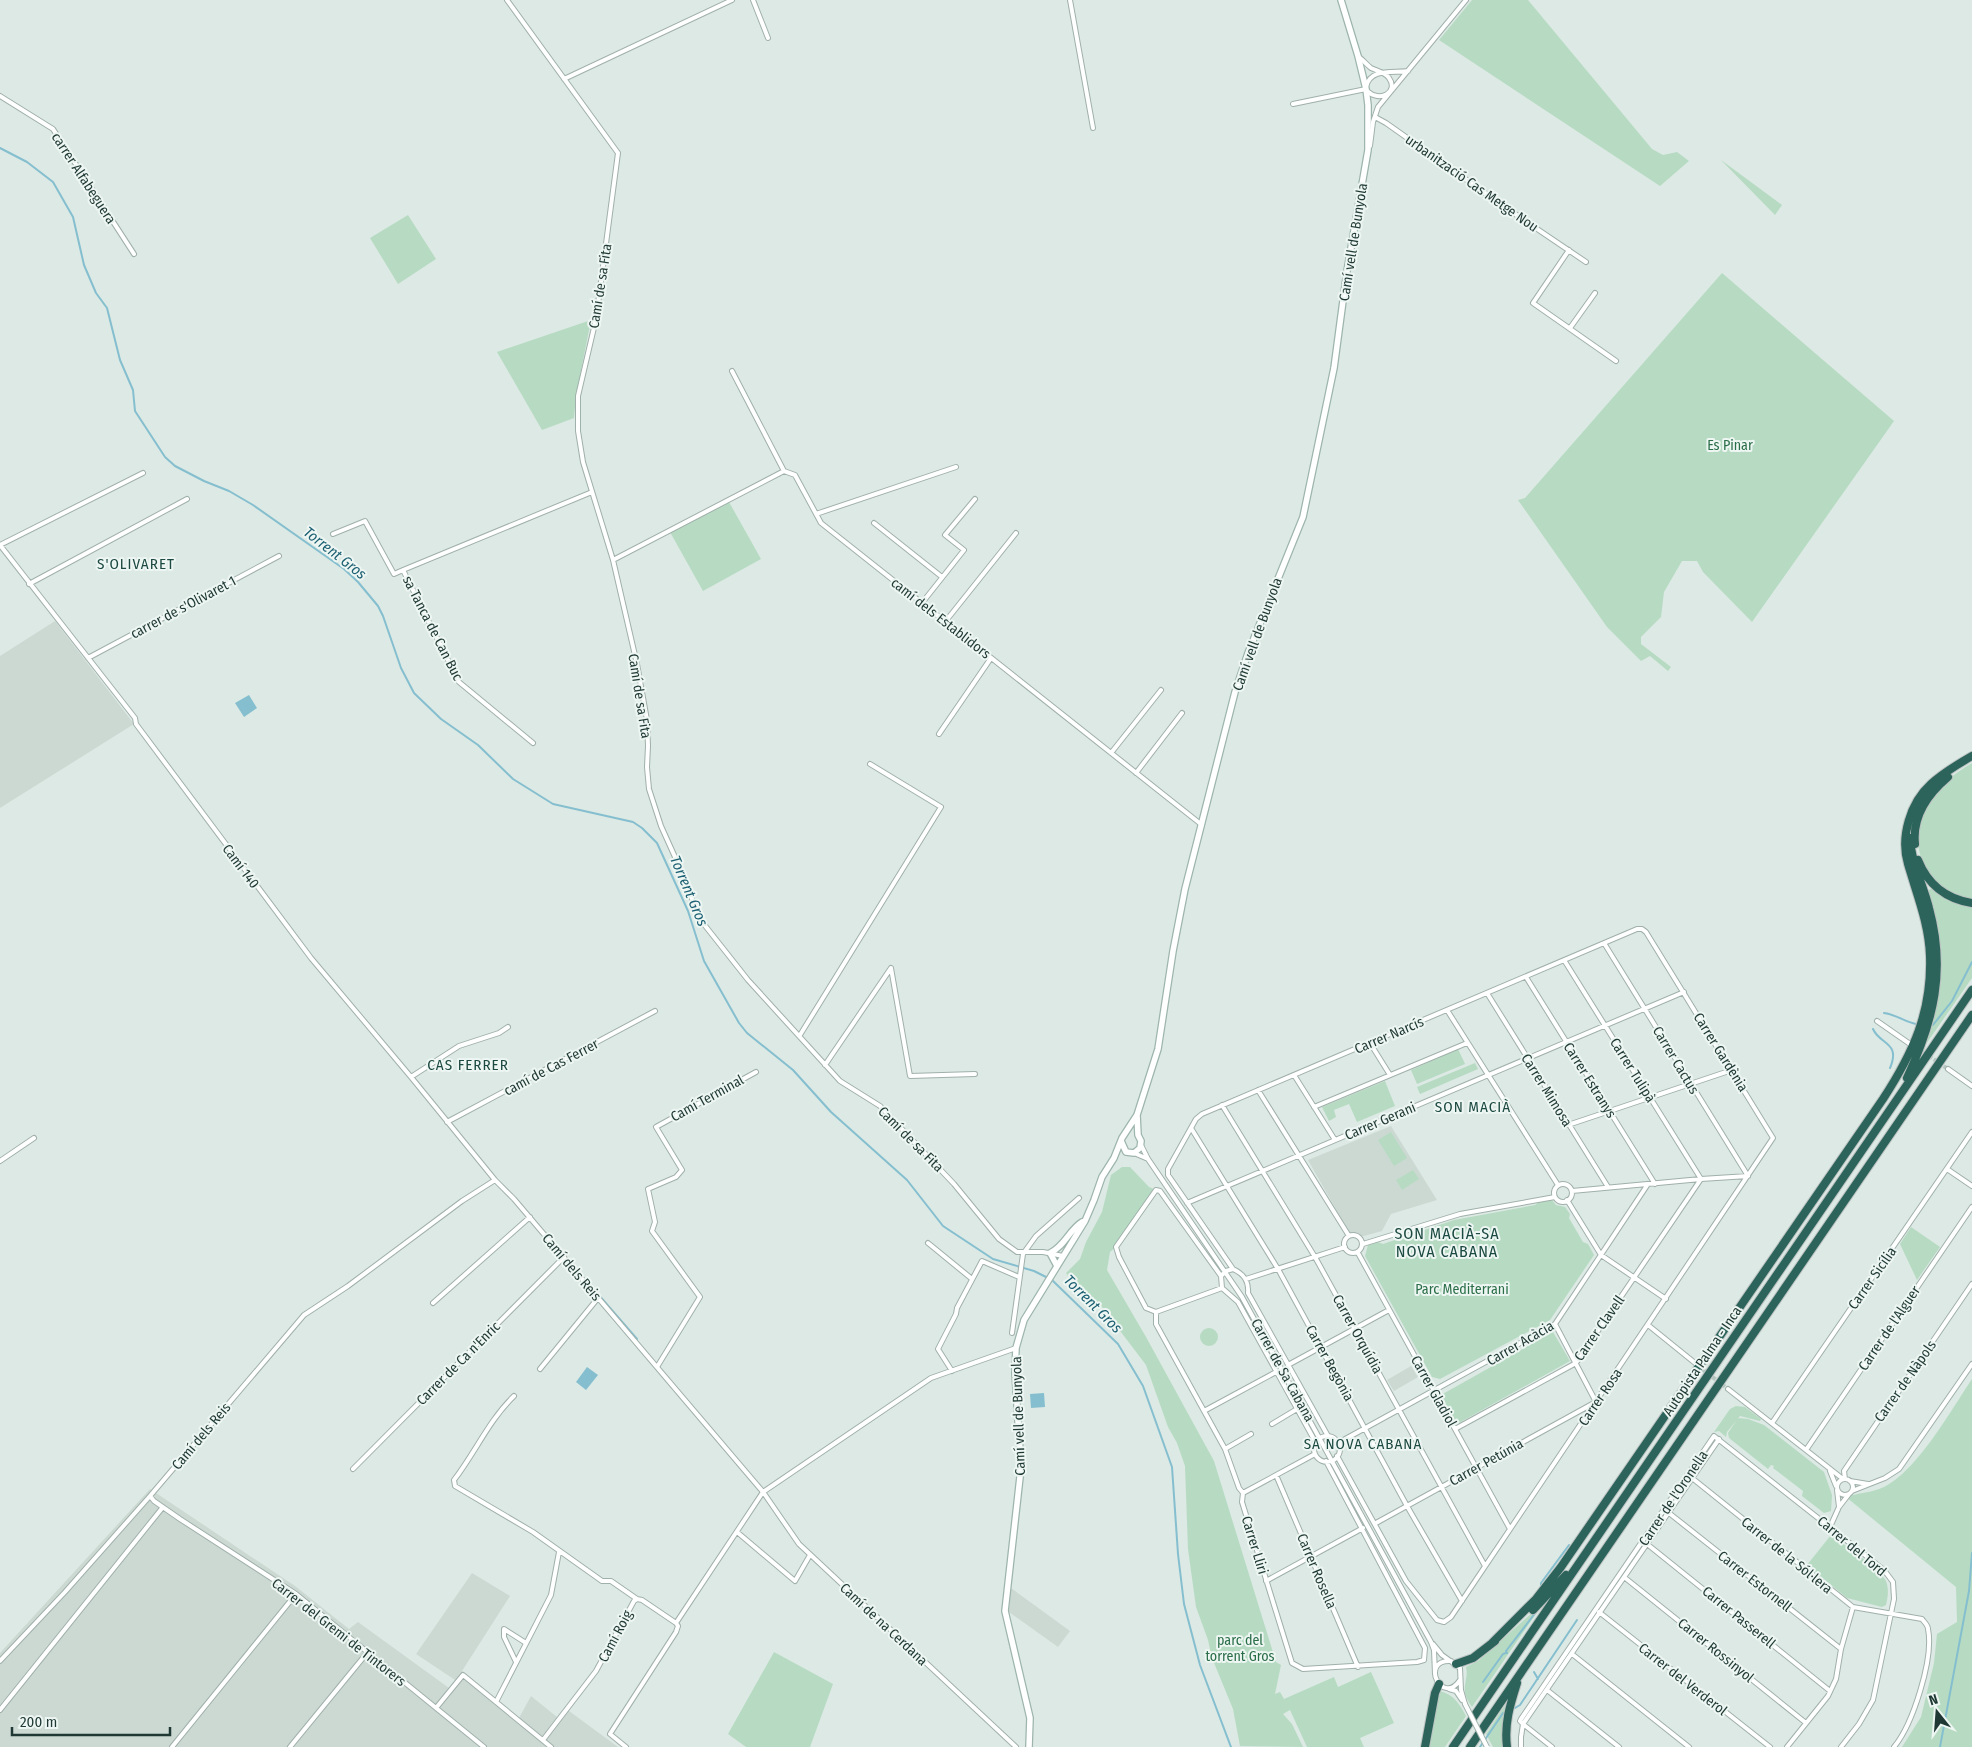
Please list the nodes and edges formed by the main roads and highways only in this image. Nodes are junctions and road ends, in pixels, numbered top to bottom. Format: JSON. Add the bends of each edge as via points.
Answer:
{"nodes":[{"id":1,"x":1972,"y":758,"type":"edge"},
{"id":2,"x":1946,"y":773,"type":"junction"},
{"id":3,"x":1972,"y":903,"type":"edge"},
{"id":4,"x":1972,"y":990,"type":"edge"},
{"id":5,"x":1972,"y":1015,"type":"edge"},
{"id":6,"x":1898,"y":1098,"type":"junction"},
{"id":7,"x":1584,"y":1555,"type":"junction"},
{"id":8,"x":1492,"y":1643,"type":"junction"},
{"id":9,"x":1454,"y":1663,"type":"road end"},
{"id":10,"x":1519,"y":1675,"type":"junction"},
{"id":11,"x":1442,"y":1686,"type":"road end"},
{"id":12,"x":1425,"y":1747,"type":"edge"},
{"id":13,"x":1453,"y":1747,"type":"edge"},
{"id":14,"x":1470,"y":1747,"type":"edge"},
{"id":15,"x":1507,"y":1747,"type":"edge"}],
"edges":[{"from":1,"to":2,"type":"highway"},
{"from":1,"to":3,"type":"highway","via":[[1930,794],[1918,816],[1914,840],[1918,861],[1933,886],[1952,898]]},
{"from":2,"to":6,"type":"highway","via":[[1925,794],[1911,827],[1913,858],[1934,928],[1937,978],[1925,1036]]},
{"from":2,"to":8,"type":"highway","via":[[1920,798],[1906,832],[1906,855],[1926,921],[1930,961],[1926,1009],[1907,1061],[1562,1567],[1536,1599]]},
{"from":4,"to":6,"type":"highway","name":"Autopista Palma - Inca"},
{"from":5,"to":10,"type":"highway","name":"Autopista Palma - Inca"},
{"from":6,"to":7,"type":"highway","name":"Autopista Palma - Inca"},
{"from":7,"to":8,"type":"highway","via":[[1540,1603]]},
{"from":7,"to":13,"type":"highway","name":"Autopista Palma - Inca"},
{"from":8,"to":9,"type":"highway","via":[[1473,1658]]},
{"from":10,"to":14,"type":"highway","name":"Autopista Palma - Inca"},
{"from":10,"to":15,"type":"highway","via":[[1508,1713]]},
{"from":11,"to":12,"type":"highway","via":[[1435,1693]]}]}
